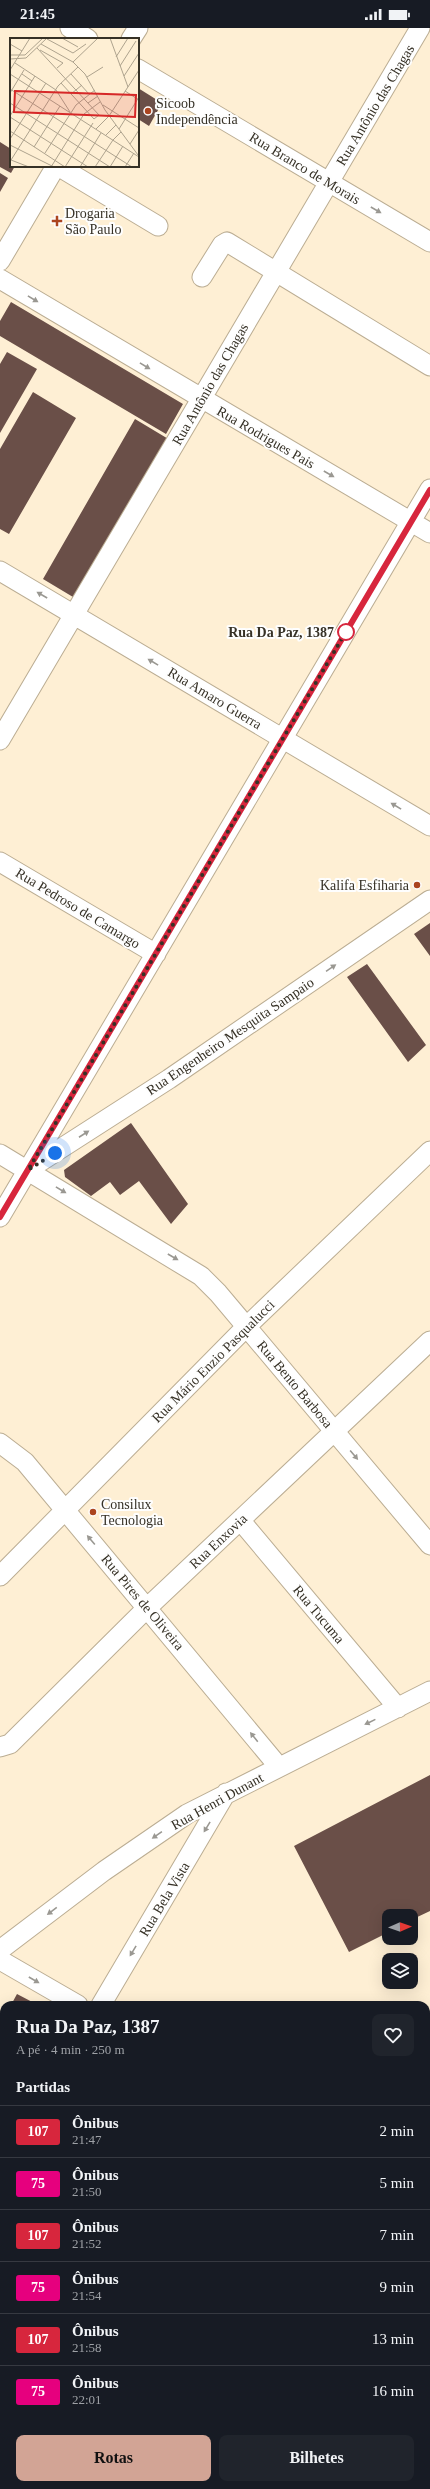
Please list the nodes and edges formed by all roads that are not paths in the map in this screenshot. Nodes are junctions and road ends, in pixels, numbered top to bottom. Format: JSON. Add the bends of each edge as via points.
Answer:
{"nodes":[{"id":1,"x":70,"y":28,"type":"edge"},
{"id":2,"x":138,"y":28,"type":"edge"},
{"id":3,"x":420,"y":28,"type":"edge"},
{"id":4,"x":86,"y":38,"type":"edge"},
{"id":5,"x":133,"y":38,"type":"edge"},
{"id":6,"x":139,"y":70,"type":"edge"},
{"id":7,"x":56,"y":167,"type":"edge"},
{"id":8,"x":59,"y":167,"type":"edge"},
{"id":9,"x":329,"y":182,"type":"junction"},
{"id":10,"x":158,"y":226,"type":"dead end"},
{"id":11,"x":7,"y":235,"type":"edge"},
{"id":12,"x":430,"y":242,"type":"edge"},
{"id":13,"x":0,"y":261,"type":"edge"},
{"id":14,"x":276,"y":271,"type":"junction"},
{"id":15,"x":202,"y":277,"type":"dead end"},
{"id":16,"x":0,"y":279,"type":"edge"},
{"id":17,"x":430,"y":366,"type":"edge"},
{"id":18,"x":201,"y":399,"type":"junction"},
{"id":19,"x":430,"y":490,"type":"edge"},
{"id":20,"x":411,"y":522,"type":"junction"},
{"id":21,"x":430,"y":533,"type":"edge"},
{"id":22,"x":0,"y":571,"type":"edge"},
{"id":23,"x":74,"y":614,"type":"junction"},
{"id":24,"x":283,"y":739,"type":"junction"},
{"id":25,"x":0,"y":740,"type":"edge"},
{"id":26,"x":430,"y":826,"type":"edge"},
{"id":27,"x":0,"y":862,"type":"edge"},
{"id":28,"x":430,"y":900,"type":"edge"},
{"id":29,"x":156,"y":954,"type":"junction"},
{"id":30,"x":0,"y":1154,"type":"edge"},
{"id":31,"x":427,"y":1159,"type":"edge"},
{"id":32,"x":28,"y":1170,"type":"junction"},
{"id":33,"x":0,"y":1217,"type":"edge"},
{"id":34,"x":246,"y":1327,"type":"junction"},
{"id":35,"x":430,"y":1341,"type":"edge"},
{"id":36,"x":334,"y":1431,"type":"junction"},
{"id":37,"x":0,"y":1443,"type":"edge"},
{"id":38,"x":66,"y":1510,"type":"junction"},
{"id":39,"x":240,"y":1520,"type":"junction"},
{"id":40,"x":428,"y":1539,"type":"edge"},
{"id":41,"x":0,"y":1576,"type":"edge"},
{"id":42,"x":148,"y":1607,"type":"junction"},
{"id":43,"x":430,"y":1691,"type":"edge"},
{"id":44,"x":398,"y":1708,"type":"junction"},
{"id":45,"x":5,"y":1745,"type":"edge"},
{"id":46,"x":279,"y":1767,"type":"junction"},
{"id":47,"x":226,"y":1793,"type":"junction"},
{"id":48,"x":0,"y":1950,"type":"edge"},
{"id":49,"x":0,"y":1960,"type":"edge"},
{"id":50,"x":71,"y":2001,"type":"edge"},
{"id":51,"x":103,"y":2001,"type":"edge"}],
"edges":[{"from":1,"to":4,"type":"street"},
{"from":2,"to":5,"type":"street"},
{"from":3,"to":9,"type":"street","name":"Rua Antônio das Chagas"},
{"from":6,"to":9,"type":"street","name":"Rua Branco de Morais"},
{"from":7,"to":11,"type":"street"},
{"from":8,"to":10,"type":"street"},
{"from":9,"to":12,"type":"street","name":"Rua Branco de Morais","one_way":true},
{"from":9,"to":14,"type":"street","name":"Rua Antônio das Chagas"},
{"from":11,"to":13,"type":"street"},
{"from":14,"to":15,"type":"street","via":[[224,242]]},
{"from":14,"to":17,"type":"street"},
{"from":14,"to":18,"type":"street","name":"Rua Antônio das Chagas"},
{"from":16,"to":18,"type":"street","name":"Rua Rodrigues Pais","one_way":true},
{"from":18,"to":20,"type":"street","name":"Rua Rodrigues Pais","one_way":true},
{"from":18,"to":23,"type":"street","name":"Rua Antônio das Chagas"},
{"from":19,"to":20,"type":"street"},
{"from":20,"to":21,"type":"street","name":"Rua Rodrigues Pais"},
{"from":20,"to":24,"type":"street"},
{"from":23,"to":22,"type":"street","name":"Rua Amaro Guerra","one_way":true},
{"from":24,"to":23,"type":"street","name":"Rua Amaro Guerra","one_way":true},
{"from":23,"to":25,"type":"street","name":"Rua Antônio das Chagas"},
{"from":26,"to":24,"type":"street","name":"Rua Amaro Guerra","one_way":true},
{"from":24,"to":29,"type":"street"},
{"from":27,"to":29,"type":"street","name":"Rua Pedroso de Camargo"},
{"from":32,"to":28,"type":"street","name":"Rua Engenheiro Mesquita Sampaio","one_way":true,"via":[[169,1079]]},
{"from":29,"to":32,"type":"street"},
{"from":30,"to":32,"type":"street","name":"Rua Bento Barbosa"},
{"from":31,"to":34,"type":"street","name":"Rua Mário Enzio Pasqualucci"},
{"from":32,"to":33,"type":"street"},
{"from":32,"to":34,"type":"street","name":"Rua Bento Barbosa","one_way":true,"via":[[201,1276]]},
{"from":34,"to":36,"type":"street","name":"Rua Bento Barbosa"},
{"from":34,"to":38,"type":"street","name":"Rua Mário Enzio Pasqualucci"},
{"from":35,"to":36,"type":"street","name":"Rua Enxovia"},
{"from":36,"to":39,"type":"street","name":"Rua Enxovia"},
{"from":36,"to":40,"type":"street","name":"Rua Bento Barbosa","one_way":true},
{"from":37,"to":38,"type":"street","name":"Rua Pires de Oliveira","via":[[25,1462]]},
{"from":38,"to":41,"type":"street","name":"Rua Mário Enzio Pasqualucci"},
{"from":42,"to":38,"type":"street","name":"Rua Pires de Oliveira","one_way":true},
{"from":39,"to":42,"type":"street","name":"Rua Enxovia"},
{"from":39,"to":44,"type":"street","name":"Rua Tucuma"},
{"from":42,"to":45,"type":"street","name":"Rua Enxovia"},
{"from":46,"to":42,"type":"street","name":"Rua Pires de Oliveira","one_way":true},
{"from":43,"to":44,"type":"street","name":"Rua Henri Dunant"},
{"from":44,"to":46,"type":"street","name":"Rua Henri Dunant","one_way":true},
{"from":46,"to":47,"type":"street","name":"Rua Henri Dunant"},
{"from":47,"to":48,"type":"street","name":"Rua Henri Dunant","one_way":true,"via":[[187,1814],[110,1866]]},
{"from":47,"to":51,"type":"street","name":"Rua Bela Vista","one_way":true},
{"from":49,"to":50,"type":"street","one_way":true}]}
